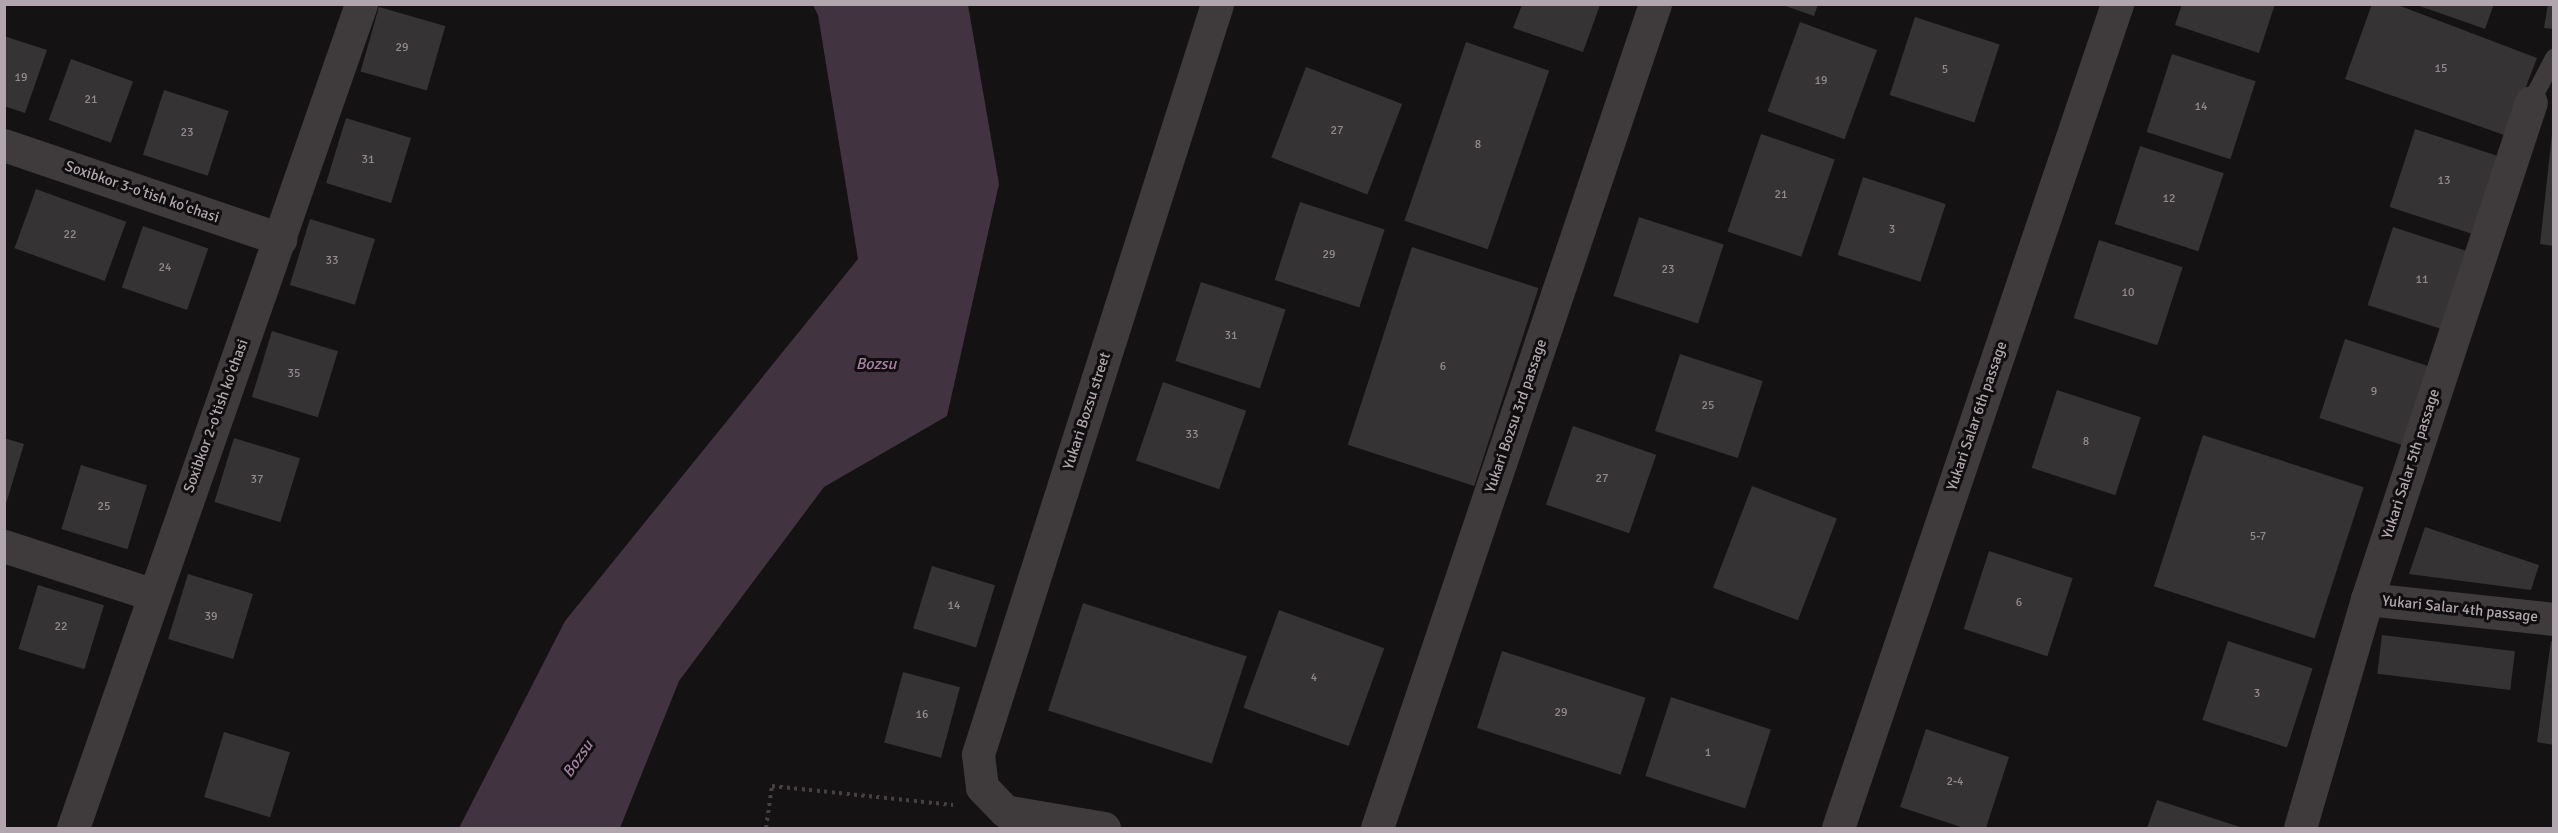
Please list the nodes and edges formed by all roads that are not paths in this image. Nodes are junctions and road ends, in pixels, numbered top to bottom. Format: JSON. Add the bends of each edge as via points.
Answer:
{"nodes":[{"id":1,"x":361,"y":4,"type":"edge"},
{"id":2,"x":1217,"y":4,"type":"edge"},
{"id":3,"x":1655,"y":4,"type":"edge"},
{"id":4,"x":2117,"y":4,"type":"edge"},
{"id":5,"x":2553,"y":58,"type":"edge"},
{"id":6,"x":2531,"y":102,"type":"joint"},
{"id":7,"x":4,"y":145,"type":"edge"},
{"id":8,"x":280,"y":239,"type":"junction"},
{"id":9,"x":4,"y":546,"type":"edge"},
{"id":10,"x":151,"y":594,"type":"junction"},
{"id":11,"x":2367,"y":599,"type":"junction"},
{"id":12,"x":2553,"y":619,"type":"edge"},
{"id":13,"x":72,"y":828,"type":"edge"},
{"id":14,"x":1104,"y":828,"type":"edge"},
{"id":15,"x":1377,"y":828,"type":"edge"},
{"id":16,"x":1838,"y":828,"type":"edge"},
{"id":17,"x":2300,"y":828,"type":"edge"}],
"edges":[{"from":1,"to":8,"type":"street","name":"Soxibkor 2-o'tish ko'chasi"},
{"from":2,"to":14,"type":"street","name":"Yukari Bozsu street","via":[[978,754],[982,787],[1005,811]]},
{"from":3,"to":15,"type":"street","name":"Yukari Bozsu 3rd passage"},
{"from":4,"to":16,"type":"street","name":"Yukari Salar 6th passage"},
{"from":5,"to":6,"type":"lane"},
{"from":6,"to":11,"type":"street","name":"Yukari Salar 5th passage"},
{"from":7,"to":8,"type":"street","name":"Soxibkor 3-o'tish ko'chasi"},
{"from":8,"to":10,"type":"street","name":"Soxibkor 2-o'tish ko'chasi"},
{"from":9,"to":10,"type":"street"},
{"from":10,"to":13,"type":"street","name":"Soxibkor 2-o'tish ko'chasi"},
{"from":11,"to":12,"type":"street","name":"Yukari Salar 4th passage"},
{"from":11,"to":17,"type":"street","name":"Yukari Salar 5th passage"}]}
